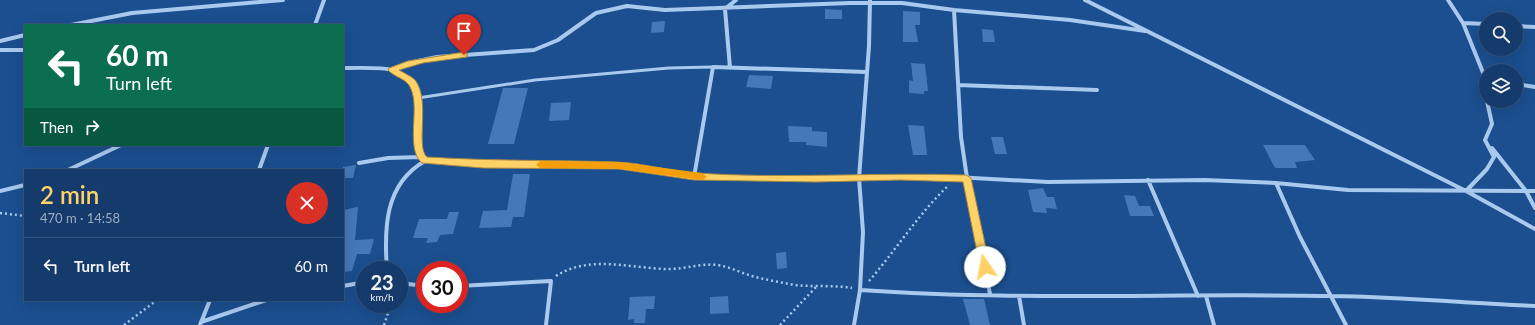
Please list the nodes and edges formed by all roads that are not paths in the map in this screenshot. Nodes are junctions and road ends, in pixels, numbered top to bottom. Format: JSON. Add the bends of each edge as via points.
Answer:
{"nodes":[{"id":1,"x":283,"y":0,"type":"edge"},
{"id":2,"x":324,"y":0,"type":"edge"},
{"id":3,"x":736,"y":0,"type":"edge"},
{"id":4,"x":1085,"y":0,"type":"edge"},
{"id":5,"x":1448,"y":0,"type":"edge"},
{"id":6,"x":869,"y":2,"type":"edge"},
{"id":7,"x":726,"y":9,"type":"junction"},
{"id":8,"x":954,"y":10,"type":"junction"},
{"id":9,"x":1463,"y":23,"type":"junction"},
{"id":10,"x":76,"y":24,"type":"edge"},
{"id":11,"x":315,"y":24,"type":"edge"},
{"id":12,"x":1479,"y":24,"type":"edge"},
{"id":13,"x":1523,"y":26,"type":"edge"},
{"id":14,"x":1535,"y":27,"type":"edge"},
{"id":15,"x":1145,"y":31,"type":"junction"},
{"id":16,"x":24,"y":35,"type":"edge"},
{"id":17,"x":0,"y":41,"type":"edge"},
{"id":18,"x":0,"y":50,"type":"edge"},
{"id":19,"x":24,"y":50,"type":"edge"},
{"id":20,"x":1480,"y":64,"type":"edge"},
{"id":21,"x":713,"y":67,"type":"junction"},
{"id":22,"x":344,"y":68,"type":"edge"},
{"id":23,"x":730,"y":68,"type":"junction"},
{"id":24,"x":392,"y":70,"type":"junction"},
{"id":25,"x":867,"y":72,"type":"junction"},
{"id":26,"x":958,"y":85,"type":"junction"},
{"id":27,"x":1523,"y":85,"type":"edge"},
{"id":28,"x":1535,"y":87,"type":"edge"},
{"id":29,"x":1097,"y":90,"type":"dead end"},
{"id":30,"x":418,"y":98,"type":"junction"},
{"id":31,"x":1489,"y":108,"type":"edge"},
{"id":32,"x":1485,"y":140,"type":"junction"},
{"id":33,"x":119,"y":146,"type":"edge"},
{"id":34,"x":268,"y":146,"type":"edge"},
{"id":35,"x":423,"y":159,"type":"junction"},
{"id":36,"x":359,"y":163,"type":"dead end"},
{"id":37,"x":70,"y":169,"type":"edge"},
{"id":38,"x":259,"y":169,"type":"edge"},
{"id":39,"x":694,"y":177,"type":"junction"},
{"id":40,"x":859,"y":178,"type":"junction"},
{"id":41,"x":966,"y":178,"type":"junction"},
{"id":42,"x":1148,"y":180,"type":"junction"},
{"id":43,"x":1276,"y":183,"type":"junction"},
{"id":44,"x":24,"y":185,"type":"edge"},
{"id":45,"x":0,"y":191,"type":"edge"},
{"id":46,"x":1466,"y":191,"type":"junction"},
{"id":47,"x":1526,"y":191,"type":"junction"},
{"id":48,"x":1535,"y":191,"type":"edge"},
{"id":49,"x":1535,"y":208,"type":"edge"},
{"id":50,"x":1535,"y":229,"type":"edge"},
{"id":51,"x":387,"y":261,"type":"edge"},
{"id":52,"x":356,"y":284,"type":"edge"},
{"id":53,"x":344,"y":286,"type":"edge"},
{"id":54,"x":468,"y":286,"type":"edge"},
{"id":55,"x":860,"y":290,"type":"junction"},
{"id":56,"x":990,"y":294,"type":"junction"},
{"id":57,"x":1019,"y":296,"type":"junction"},
{"id":58,"x":1198,"y":296,"type":"junction"},
{"id":59,"x":1206,"y":296,"type":"junction"},
{"id":60,"x":1332,"y":296,"type":"junction"},
{"id":61,"x":210,"y":301,"type":"edge"},
{"id":62,"x":263,"y":301,"type":"edge"},
{"id":63,"x":1535,"y":306,"type":"edge"},
{"id":64,"x":201,"y":323,"type":"edge"},
{"id":65,"x":546,"y":325,"type":"edge"},
{"id":66,"x":854,"y":325,"type":"edge"},
{"id":67,"x":1024,"y":325,"type":"edge"},
{"id":68,"x":1214,"y":325,"type":"edge"},
{"id":69,"x":1346,"y":325,"type":"edge"}],
"edges":[{"from":1,"to":10,"type":"street","via":[[132,13]]},
{"from":2,"to":11,"type":"street"},
{"from":3,"to":7,"type":"street"},
{"from":4,"to":15,"type":"street"},
{"from":5,"to":9,"type":"street"},
{"from":6,"to":7,"type":"street"},
{"from":6,"to":8,"type":"street","via":[[902,3]]},
{"from":6,"to":25,"type":"street"},
{"from":7,"to":23,"type":"street"},
{"from":7,"to":24,"type":"street","via":[[666,10],[621,6],[590,16],[563,37],[548,46],[534,50],[437,58],[408,63]]},
{"from":8,"to":15,"type":"street","via":[[1070,20]]},
{"from":8,"to":26,"type":"street"},
{"from":9,"to":12,"type":"street"},
{"from":9,"to":20,"type":"street"},
{"from":13,"to":14,"type":"street"},
{"from":15,"to":46,"type":"street"},
{"from":16,"to":17,"type":"street"},
{"from":18,"to":19,"type":"street"},
{"from":21,"to":23,"type":"street"},
{"from":21,"to":30,"type":"lane","via":[[669,68],[535,80]]},
{"from":21,"to":39,"type":"street"},
{"from":22,"to":24,"type":"street"},
{"from":23,"to":25,"type":"street"},
{"from":24,"to":30,"type":"street","via":[[411,81]]},
{"from":25,"to":40,"type":"street"},
{"from":26,"to":29,"type":"street"},
{"from":26,"to":41,"type":"street"},
{"from":27,"to":28,"type":"street"},
{"from":30,"to":35,"type":"street","via":[[418,149]]},
{"from":31,"to":32,"type":"street","via":[[1492,124]]},
{"from":32,"to":46,"type":"street","via":[[1494,157],[1487,169]]},
{"from":32,"to":47,"type":"street"},
{"from":33,"to":37,"type":"street"},
{"from":34,"to":38,"type":"street"},
{"from":35,"to":36,"type":"street","via":[[388,158]]},
{"from":35,"to":39,"type":"street","via":[[483,164],[619,166]]},
{"from":35,"to":51,"type":"street","via":[[394,195],[388,208]]},
{"from":39,"to":40,"type":"street"},
{"from":40,"to":41,"type":"street"},
{"from":40,"to":55,"type":"street","via":[[863,232]]},
{"from":41,"to":42,"type":"street","via":[[1048,182]]},
{"from":41,"to":56,"type":"street"},
{"from":42,"to":43,"type":"street"},
{"from":42,"to":58,"type":"street"},
{"from":43,"to":46,"type":"street","via":[[1348,190]]},
{"from":43,"to":60,"type":"street","via":[[1300,237]]},
{"from":44,"to":45,"type":"street"},
{"from":46,"to":47,"type":"street"},
{"from":46,"to":50,"type":"street"},
{"from":47,"to":48,"type":"street"},
{"from":47,"to":49,"type":"street"},
{"from":52,"to":53,"type":"street"},
{"from":54,"to":65,"type":"street","via":[[551,281]]},
{"from":55,"to":56,"type":"street"},
{"from":55,"to":66,"type":"street"},
{"from":56,"to":57,"type":"street"},
{"from":57,"to":58,"type":"street"},
{"from":57,"to":67,"type":"street"},
{"from":58,"to":59,"type":"street"},
{"from":59,"to":60,"type":"street"},
{"from":59,"to":68,"type":"street"},
{"from":60,"to":63,"type":"street"},
{"from":60,"to":69,"type":"street"},
{"from":61,"to":64,"type":"street"},
{"from":62,"to":64,"type":"street"}]}
